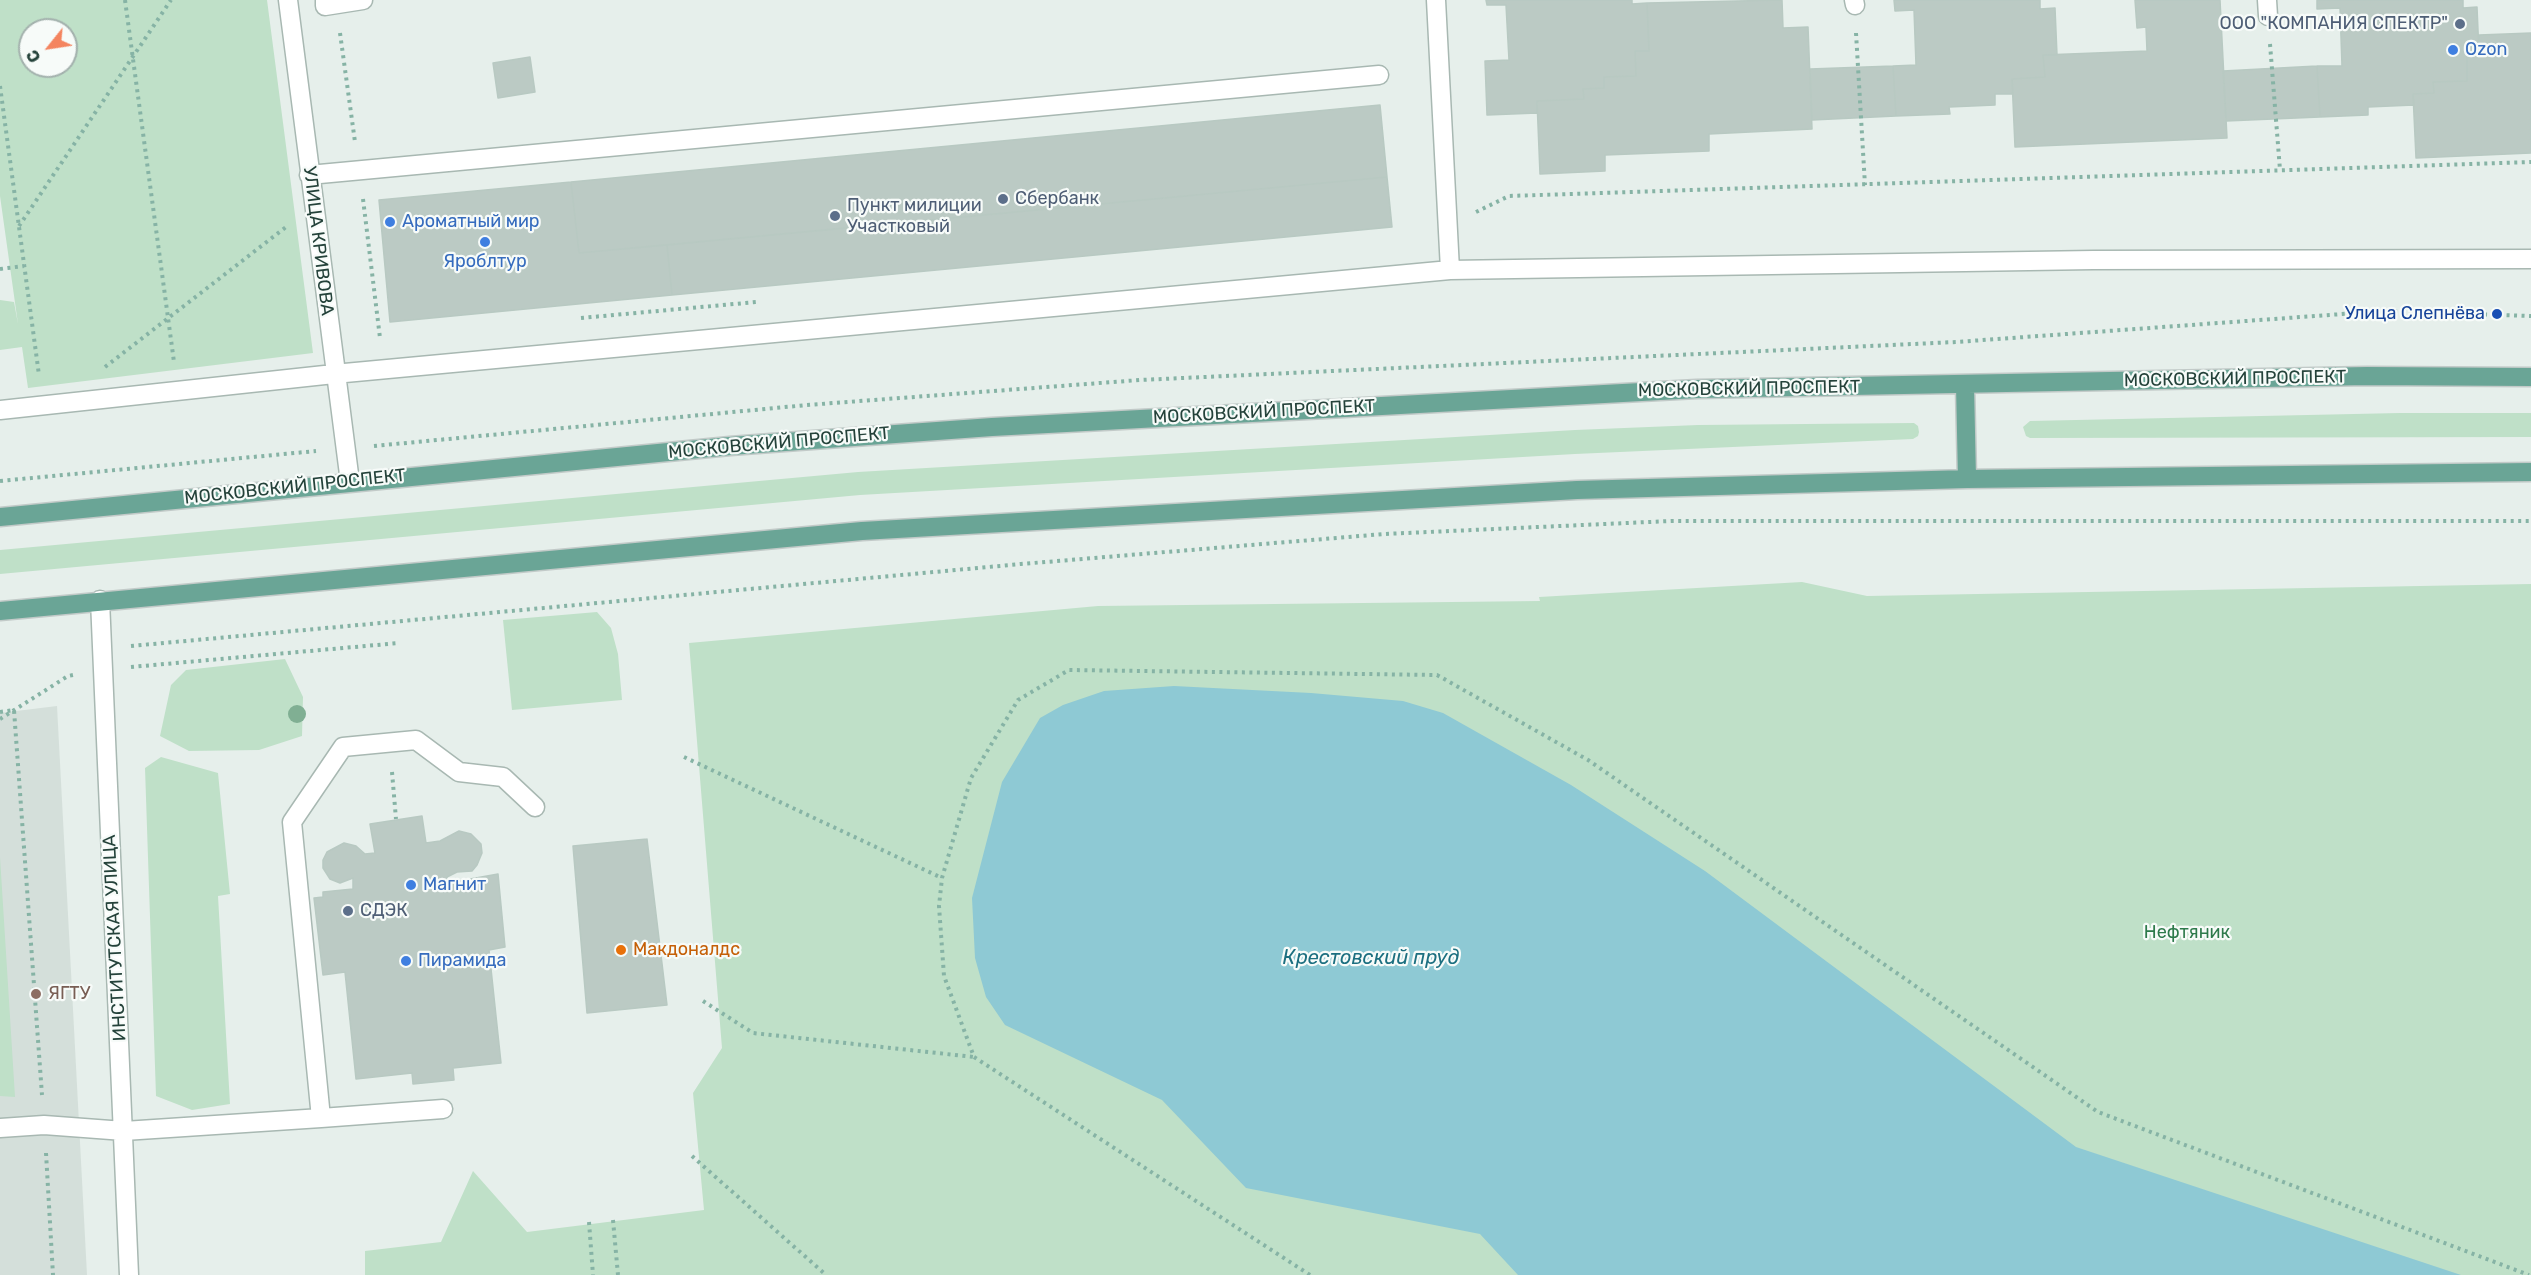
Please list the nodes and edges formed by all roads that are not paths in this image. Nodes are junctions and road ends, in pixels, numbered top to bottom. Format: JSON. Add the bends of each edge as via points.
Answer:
{"nodes":[{"id":1,"x":288,"y":0,"type":"edge"},
{"id":2,"x":325,"y":0,"type":"edge"},
{"id":3,"x":363,"y":0,"type":"edge"},
{"id":4,"x":1436,"y":0,"type":"edge"},
{"id":5,"x":1379,"y":75,"type":"dead end"},
{"id":6,"x":309,"y":175,"type":"junction"},
{"id":7,"x":2531,"y":259,"type":"edge"},
{"id":8,"x":1450,"y":270,"type":"junction"},
{"id":9,"x":334,"y":374,"type":"junction"},
{"id":10,"x":2531,"y":377,"type":"edge"},
{"id":11,"x":1965,"y":385,"type":"junction"},
{"id":12,"x":0,"y":410,"type":"edge"},
{"id":13,"x":2531,"y":472,"type":"edge"},
{"id":14,"x":1967,"y":479,"type":"junction"},
{"id":15,"x":350,"y":482,"type":"junction"},
{"id":16,"x":0,"y":517,"type":"edge"},
{"id":17,"x":100,"y":600,"type":"junction"},
{"id":18,"x":0,"y":611,"type":"edge"},
{"id":19,"x":535,"y":807,"type":"dead end"},
{"id":20,"x":443,"y":1108,"type":"dead end"},
{"id":21,"x":321,"y":1118,"type":"junction"},
{"id":22,"x":0,"y":1128,"type":"edge"},
{"id":23,"x":124,"y":1131,"type":"junction"},
{"id":24,"x":129,"y":1275,"type":"edge"}],
"edges":[{"from":1,"to":6,"type":"street","name":"УЛИЦА КРИВОВА"},
{"from":2,"to":3,"type":"street","via":[[325,6]]},
{"from":4,"to":8,"type":"street"},
{"from":5,"to":6,"type":"street"},
{"from":6,"to":9,"type":"street","name":"УЛИЦА КРИВОВА"},
{"from":7,"to":8,"type":"street","via":[[2093,260]]},
{"from":8,"to":9,"type":"street"},
{"from":9,"to":12,"type":"street"},
{"from":9,"to":15,"type":"street","name":"УЛИЦА КРИВОВА"},
{"from":10,"to":11,"type":"main road","name":"МОСКОВСКИЙ ПРОСПЕКТ","via":[[2355,376]]},
{"from":11,"to":14,"type":"main road"},
{"from":11,"to":15,"type":"main road","name":"МОСКОВСКИЙ ПРОСПЕКТ","via":[[1663,391],[1004,426],[741,445]]},
{"from":13,"to":14,"type":"main road"},
{"from":14,"to":17,"type":"main road","via":[[1578,490],[998,522],[738,541]]},
{"from":15,"to":16,"type":"main road","name":"МОСКОВСКИЙ ПРОСПЕКТ"},
{"from":17,"to":18,"type":"main road"},
{"from":17,"to":23,"type":"street","name":"ИНСТИТУТСКАЯ УЛИЦА"},
{"from":19,"to":21,"type":"street","via":[[503,777],[459,772],[416,740],[343,747],[292,822]]},
{"from":20,"to":21,"type":"street"},
{"from":21,"to":23,"type":"street"},
{"from":22,"to":23,"type":"street","via":[[44,1125]]},
{"from":23,"to":24,"type":"street","name":"ИНСТИТУТСКАЯ УЛИЦА"}]}
